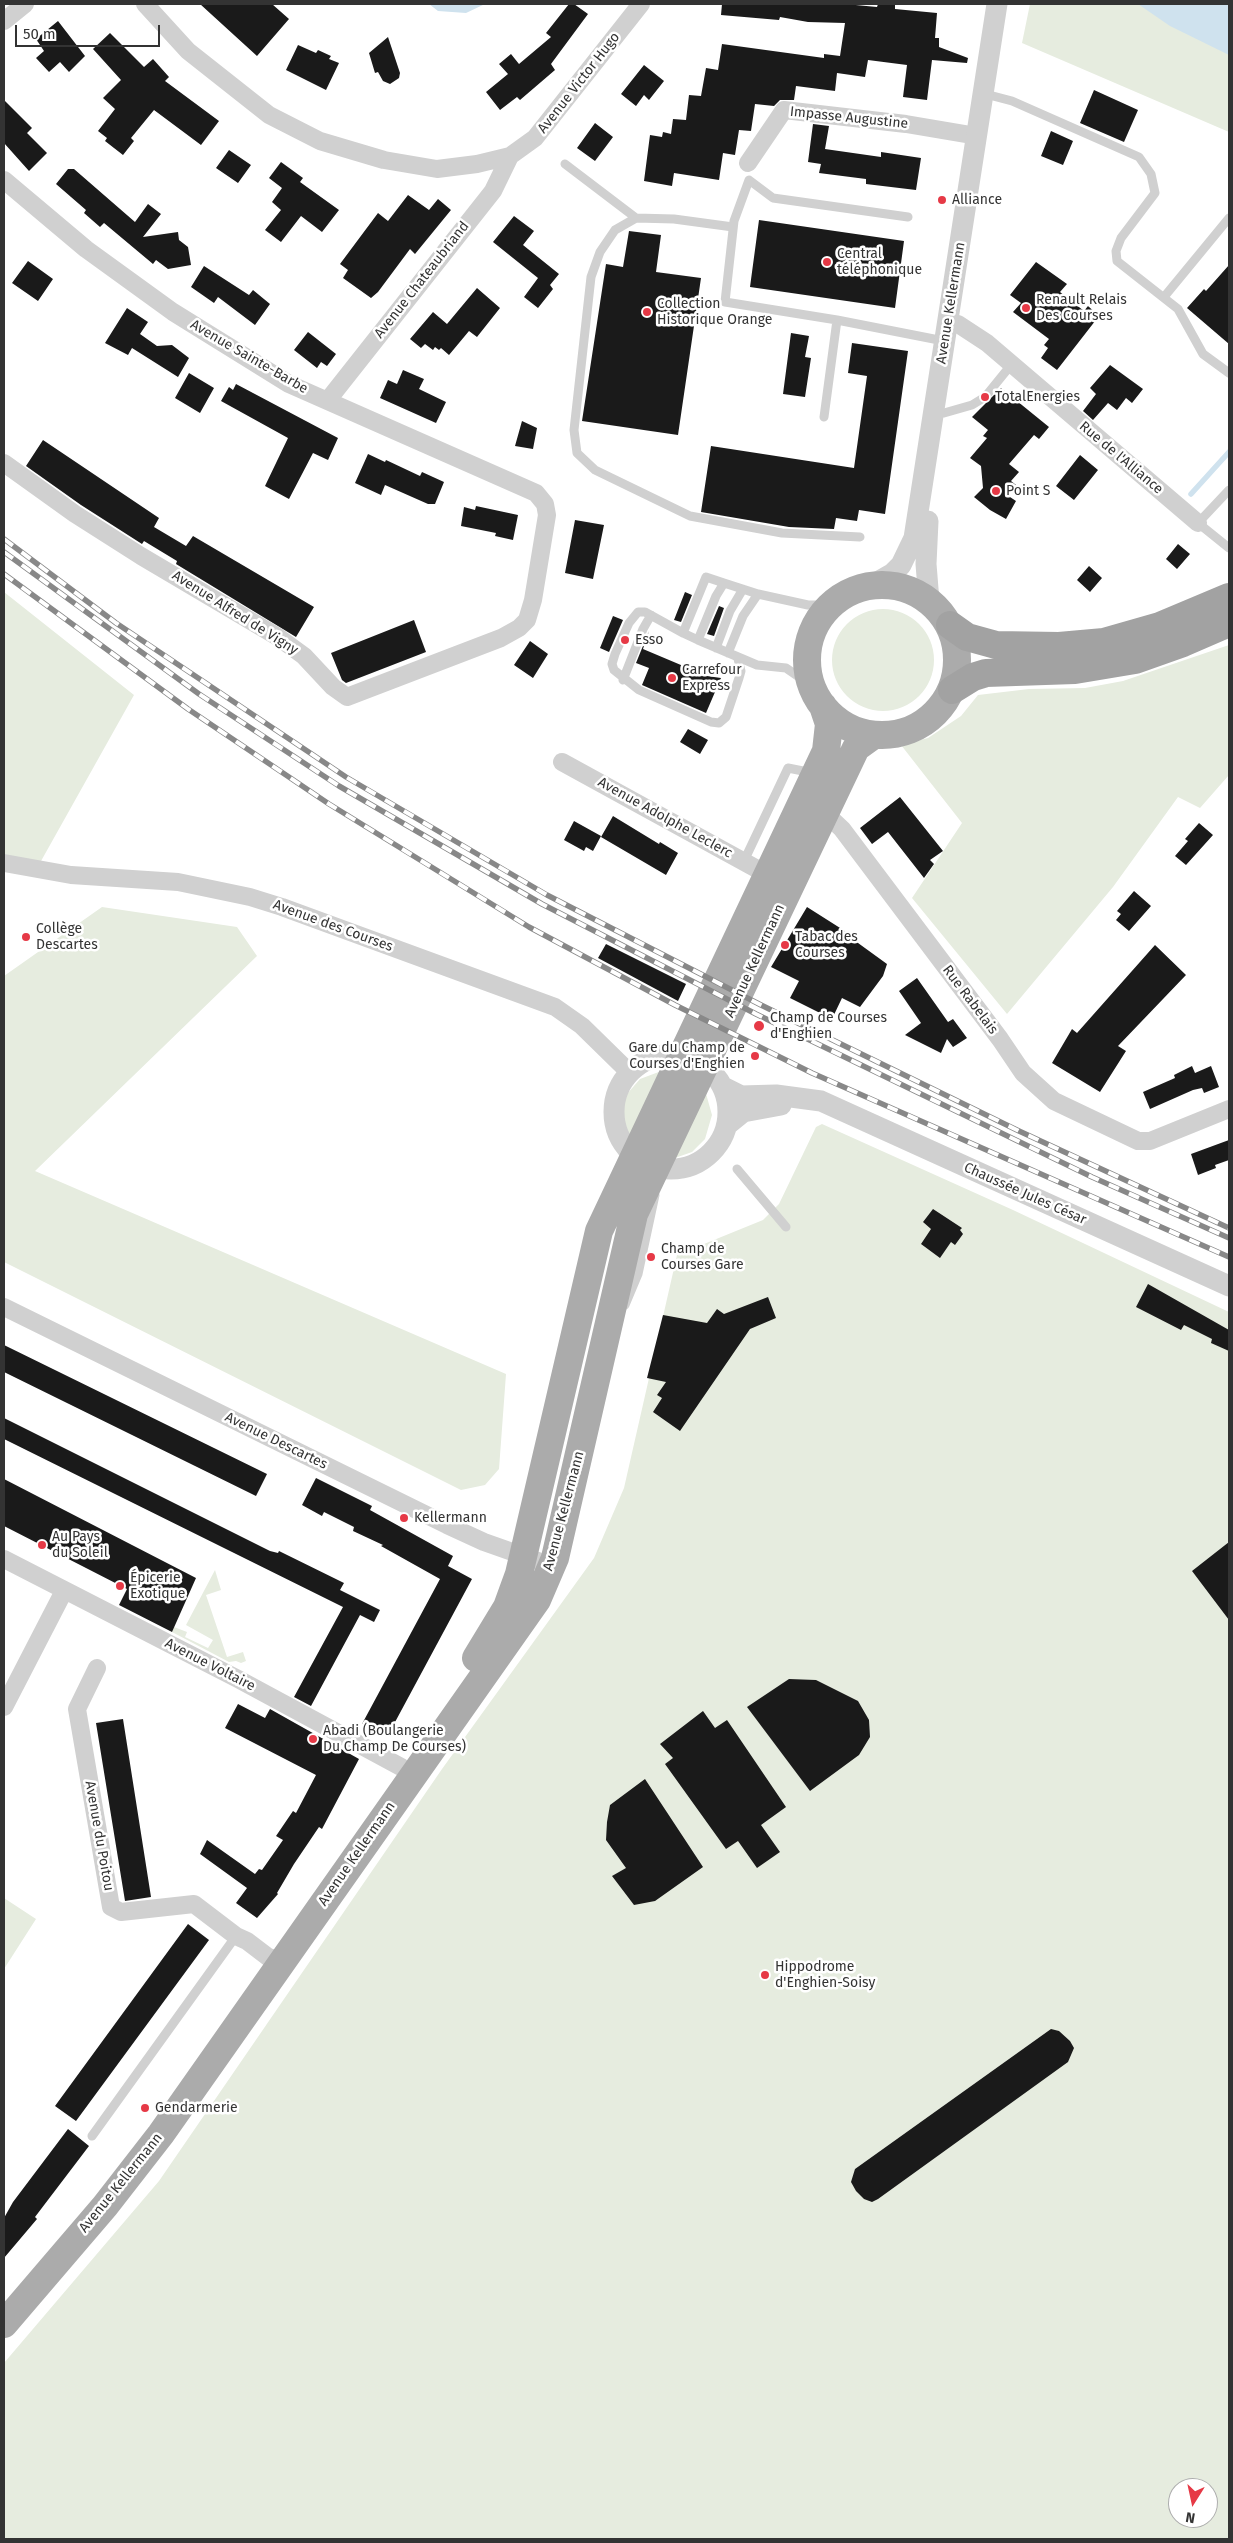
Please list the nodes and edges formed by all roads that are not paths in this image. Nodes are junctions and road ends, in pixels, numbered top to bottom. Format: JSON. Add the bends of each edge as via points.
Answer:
{"nodes":[{"id":1,"x":25,"y":4,"type":"edge"},
{"id":2,"x":145,"y":4,"type":"edge"},
{"id":3,"x":641,"y":4,"type":"edge"},
{"id":4,"x":997,"y":4,"type":"edge"},
{"id":5,"x":1009,"y":4,"type":"edge"},
{"id":6,"x":4,"y":21,"type":"edge"},
{"id":7,"x":993,"y":96,"type":"junction"},
{"id":8,"x":977,"y":136,"type":"junction"},
{"id":9,"x":510,"y":156,"type":"junction"},
{"id":10,"x":748,"y":163,"type":"dead end"},
{"id":11,"x":564,"y":164,"type":"dead end"},
{"id":12,"x":4,"y":180,"type":"edge"},
{"id":13,"x":908,"y":217,"type":"dead end"},
{"id":14,"x":636,"y":218,"type":"junction"},
{"id":15,"x":1229,"y":218,"type":"edge"},
{"id":16,"x":733,"y":227,"type":"junction"},
{"id":17,"x":1164,"y":297,"type":"junction"},
{"id":18,"x":837,"y":320,"type":"junction"},
{"id":19,"x":950,"y":329,"type":"junction"},
{"id":20,"x":1011,"y":365,"type":"junction"},
{"id":21,"x":1229,"y":373,"type":"edge"},
{"id":22,"x":328,"y":400,"type":"junction"},
{"id":23,"x":944,"y":413,"type":"junction"},
{"id":24,"x":824,"y":417,"type":"dead end"},
{"id":25,"x":4,"y":463,"type":"edge"},
{"id":26,"x":1229,"y":490,"type":"edge"},
{"id":27,"x":545,"y":504,"type":"joint"},
{"id":28,"x":1198,"y":523,"type":"junction"},
{"id":29,"x":860,"y":538,"type":"dead end"},
{"id":30,"x":1229,"y":548,"type":"edge"},
{"id":31,"x":724,"y":583,"type":"junction"},
{"id":32,"x":872,"y":585,"type":"junction"},
{"id":33,"x":743,"y":589,"type":"junction"},
{"id":34,"x":758,"y":594,"type":"junction"},
{"id":35,"x":1229,"y":597,"type":"edge"},
{"id":36,"x":929,"y":601,"type":"junction"},
{"id":37,"x":831,"y":604,"type":"junction"},
{"id":38,"x":651,"y":615,"type":"junction"},
{"id":39,"x":1229,"y":624,"type":"edge"},
{"id":40,"x":950,"y":625,"type":"junction"},
{"id":41,"x":1229,"y":632,"type":"edge"},
{"id":42,"x":683,"y":633,"type":"junction"},
{"id":43,"x":698,"y":640,"type":"junction"},
{"id":44,"x":1183,"y":643,"type":"junction"},
{"id":45,"x":716,"y":648,"type":"junction"},
{"id":46,"x":728,"y":653,"type":"junction"},
{"id":47,"x":738,"y":659,"type":"junction"},
{"id":48,"x":623,"y":680,"type":"junction"},
{"id":49,"x":952,"y":690,"type":"junction"},
{"id":50,"x":818,"y":696,"type":"junction"},
{"id":51,"x":874,"y":735,"type":"junction"},
{"id":52,"x":562,"y":762,"type":"dead end"},
{"id":53,"x":816,"y":774,"type":"junction"},
{"id":54,"x":825,"y":813,"type":"junction"},
{"id":55,"x":744,"y":861,"type":"junction"},
{"id":56,"x":4,"y":863,"type":"edge"},
{"id":57,"x":768,"y":875,"type":"junction"},
{"id":58,"x":694,"y":1060,"type":"junction"},
{"id":59,"x":630,"y":1073,"type":"junction"},
{"id":60,"x":723,"y":1087,"type":"junction"},
{"id":61,"x":821,"y":1101,"type":"junction"},
{"id":62,"x":1229,"y":1110,"type":"edge"},
{"id":63,"x":727,"y":1125,"type":"junction"},
{"id":64,"x":645,"y":1162,"type":"junction"},
{"id":65,"x":737,"y":1170,"type":"dead end"},
{"id":66,"x":786,"y":1226,"type":"dead end"},
{"id":67,"x":1229,"y":1286,"type":"edge"},
{"id":68,"x":4,"y":1307,"type":"edge"},
{"id":69,"x":524,"y":1558,"type":"junction"},
{"id":70,"x":4,"y":1559,"type":"edge"},
{"id":71,"x":552,"y":1566,"type":"junction"},
{"id":72,"x":64,"y":1591,"type":"junction"},
{"id":73,"x":97,"y":1668,"type":"dead end"},
{"id":74,"x":4,"y":1707,"type":"edge"},
{"id":75,"x":407,"y":1772,"type":"junction"},
{"id":76,"x":236,"y":1936,"type":"junction"},
{"id":77,"x":275,"y":1959,"type":"junction"},
{"id":78,"x":92,"y":2136,"type":"dead end"},
{"id":79,"x":6,"y":2310,"type":"edge"}],
"edges":[{"from":1,"to":6,"type":"street"},
{"from":2,"to":9,"type":"street","name":"Avenue Victor Hugo","via":[[188,51],[269,115],[320,141],[384,160],[437,169]]},
{"from":3,"to":9,"type":"street","name":"Avenue Victor Hugo","via":[[535,138]]},
{"from":4,"to":8,"type":"street","name":"Avenue Kellermann"},
{"from":5,"to":7,"type":"street","name":"Avenue Kellermann"},
{"from":7,"to":17,"type":"lane","via":[[1012,101],[1139,157],[1151,174],[1155,193],[1121,238],[1116,261]]},
{"from":7,"to":19,"type":"street","name":"Avenue Kellermann"},
{"from":8,"to":10,"type":"street","name":"Impasse Augustine","via":[[784,110]]},
{"from":8,"to":19,"type":"street","name":"Avenue Kellermann"},
{"from":9,"to":22,"type":"street","name":"Avenue Chateaubriand","via":[[493,191]]},
{"from":11,"to":14,"type":"lane"},
{"from":12,"to":22,"type":"street","name":"Avenue Sainte-Barbe","via":[[86,249],[173,312],[289,384]]},
{"from":13,"to":16,"type":"lane","via":[[773,198],[749,180]]},
{"from":14,"to":16,"type":"lane","via":[[674,219]]},
{"from":14,"to":29,"type":"lane","via":[[616,230],[605,244],[592,277],[574,430],[577,453],[595,470],[690,516],[782,533]]},
{"from":15,"to":17,"type":"lane"},
{"from":16,"to":18,"type":"lane","via":[[725,302]]},
{"from":17,"to":21,"type":"lane","via":[[1178,309],[1203,354]]},
{"from":18,"to":19,"type":"lane"},
{"from":18,"to":24,"type":"lane"},
{"from":19,"to":20,"type":"street","name":"Rue de l'Alliance","via":[[987,342]]},
{"from":19,"to":23,"type":"street","name":"Avenue Kellermann"},
{"from":19,"to":32,"type":"street","name":"Avenue Kellermann","via":[[914,538],[907,557],[893,573]]},
{"from":20,"to":23,"type":"lane","via":[[986,397]]},
{"from":20,"to":28,"type":"street","name":"Rue de l'Alliance"},
{"from":22,"to":27,"type":"street","name":"Avenue Sainte-Barbe","via":[[536,493]]},
{"from":23,"to":36,"type":"street","name":"Avenue Kellermann","via":[[926,540]]},
{"from":25,"to":27,"type":"street","name":"Avenue Alfred de Vigny","via":[[141,556],[278,637],[304,656],[347,698],[519,628],[526,620],[532,600]]},
{"from":26,"to":28,"type":"lane"},
{"from":28,"to":30,"type":"lane"},
{"from":31,"to":33,"type":"lane"},
{"from":31,"to":42,"type":"lane","via":[[706,577]]},
{"from":31,"to":43,"type":"lane"},
{"from":32,"to":36,"type":"main road","via":[[896,586]]},
{"from":32,"to":37,"type":"main road","via":[[844,595]]},
{"from":33,"to":34,"type":"lane"},
{"from":33,"to":45,"type":"lane","via":[[730,611]]},
{"from":34,"to":37,"type":"lane","via":[[808,605]]},
{"from":34,"to":46,"type":"lane","via":[[743,616]]},
{"from":35,"to":40,"type":"highway","via":[[1160,626],[1104,642],[1022,647],[996,645],[967,637]]},
{"from":36,"to":40,"type":"main road"},
{"from":37,"to":50,"type":"main road","via":[[816,624],[808,649],[808,668]]},
{"from":38,"to":42,"type":"lane"},
{"from":38,"to":48,"type":"lane"},
{"from":38,"to":48,"type":"lane","via":[[638,612],[625,630],[612,664]]},
{"from":39,"to":44,"type":"highway"},
{"from":40,"to":49,"type":"main road","via":[[958,657]]},
{"from":41,"to":44,"type":"lane"},
{"from":42,"to":43,"type":"lane"},
{"from":43,"to":45,"type":"lane"},
{"from":44,"to":49,"type":"highway","via":[[1107,666],[986,672]]},
{"from":45,"to":46,"type":"lane"},
{"from":46,"to":47,"type":"lane"},
{"from":47,"to":48,"type":"lane","via":[[739,678],[726,717],[719,723],[652,696]]},
{"from":47,"to":50,"type":"lane","via":[[786,668]]},
{"from":49,"to":51,"type":"main road","via":[[937,712],[914,728]]},
{"from":50,"to":51,"type":"main road","via":[[846,726]]},
{"from":50,"to":53,"type":"main road","name":"Avenue Kellermann","via":[[829,724],[829,738]]},
{"from":51,"to":54,"type":"main road","name":"Avenue Kellermann","via":[[856,748]]},
{"from":52,"to":55,"type":"street","name":"Avenue Adolphe Leclerc"},
{"from":53,"to":55,"type":"lane","via":[[788,768]]},
{"from":53,"to":57,"type":"main road","name":"Avenue Kellermann"},
{"from":54,"to":58,"type":"main road","name":"Avenue Kellermann"},
{"from":54,"to":62,"type":"street","name":"Rue Rabelais","via":[[842,829],[1023,1073],[1054,1101],[1138,1141],[1150,1141]]},
{"from":55,"to":57,"type":"street","name":"Avenue Adolphe Leclerc"},
{"from":56,"to":59,"type":"street","name":"Avenue des Courses","via":[[70,875],[178,882],[282,907],[555,1007],[582,1026]]},
{"from":57,"to":58,"type":"main road","name":"Avenue Kellermann"},
{"from":58,"to":59,"type":"street","via":[[666,1055],[650,1059]]},
{"from":58,"to":60,"type":"street"},
{"from":58,"to":64,"type":"main road","name":"Avenue Kellermann"},
{"from":59,"to":64,"type":"street","via":[[618,1090],[614,1108],[615,1127],[623,1144]]},
{"from":60,"to":61,"type":"street","name":"Chaussée Jules César","via":[[741,1096],[776,1095]]},
{"from":60,"to":63,"type":"street","via":[[728,1109]]},
{"from":61,"to":63,"type":"street","name":"Chaussée Jules César","via":[[743,1112]]},
{"from":61,"to":67,"type":"street","name":"Chaussée Jules César"},
{"from":63,"to":64,"type":"street","via":[[716,1149],[699,1163],[679,1169]]},
{"from":64,"to":69,"type":"main road","name":"Avenue Kellermann","via":[[599,1231]]},
{"from":64,"to":71,"type":"main road","name":"Avenue Kellermann"},
{"from":65,"to":66,"type":"lane"},
{"from":68,"to":69,"type":"street","name":"Avenue Descartes","via":[[446,1525]]},
{"from":69,"to":71,"type":"street","name":"Avenue Descartes"},
{"from":69,"to":75,"type":"main road","name":"Avenue Kellermann","via":[[514,1590],[494,1630]]},
{"from":70,"to":72,"type":"street","name":"Avenue Voltaire"},
{"from":71,"to":75,"type":"main road","name":"Avenue Kellermann","via":[[527,1616]]},
{"from":72,"to":74,"type":"street"},
{"from":72,"to":75,"type":"street","name":"Avenue Voltaire","via":[[238,1679]]},
{"from":73,"to":76,"type":"street","name":"Avenue du Poitou","via":[[77,1709],[111,1907],[121,1912],[190,1903]]},
{"from":75,"to":77,"type":"main road","name":"Avenue Kellermann"},
{"from":76,"to":77,"type":"street","name":"Avenue du Poitou"},
{"from":76,"to":78,"type":"lane"},
{"from":77,"to":79,"type":"main road","name":"Avenue Kellermann","via":[[161,2134],[98,2213]]}]}
